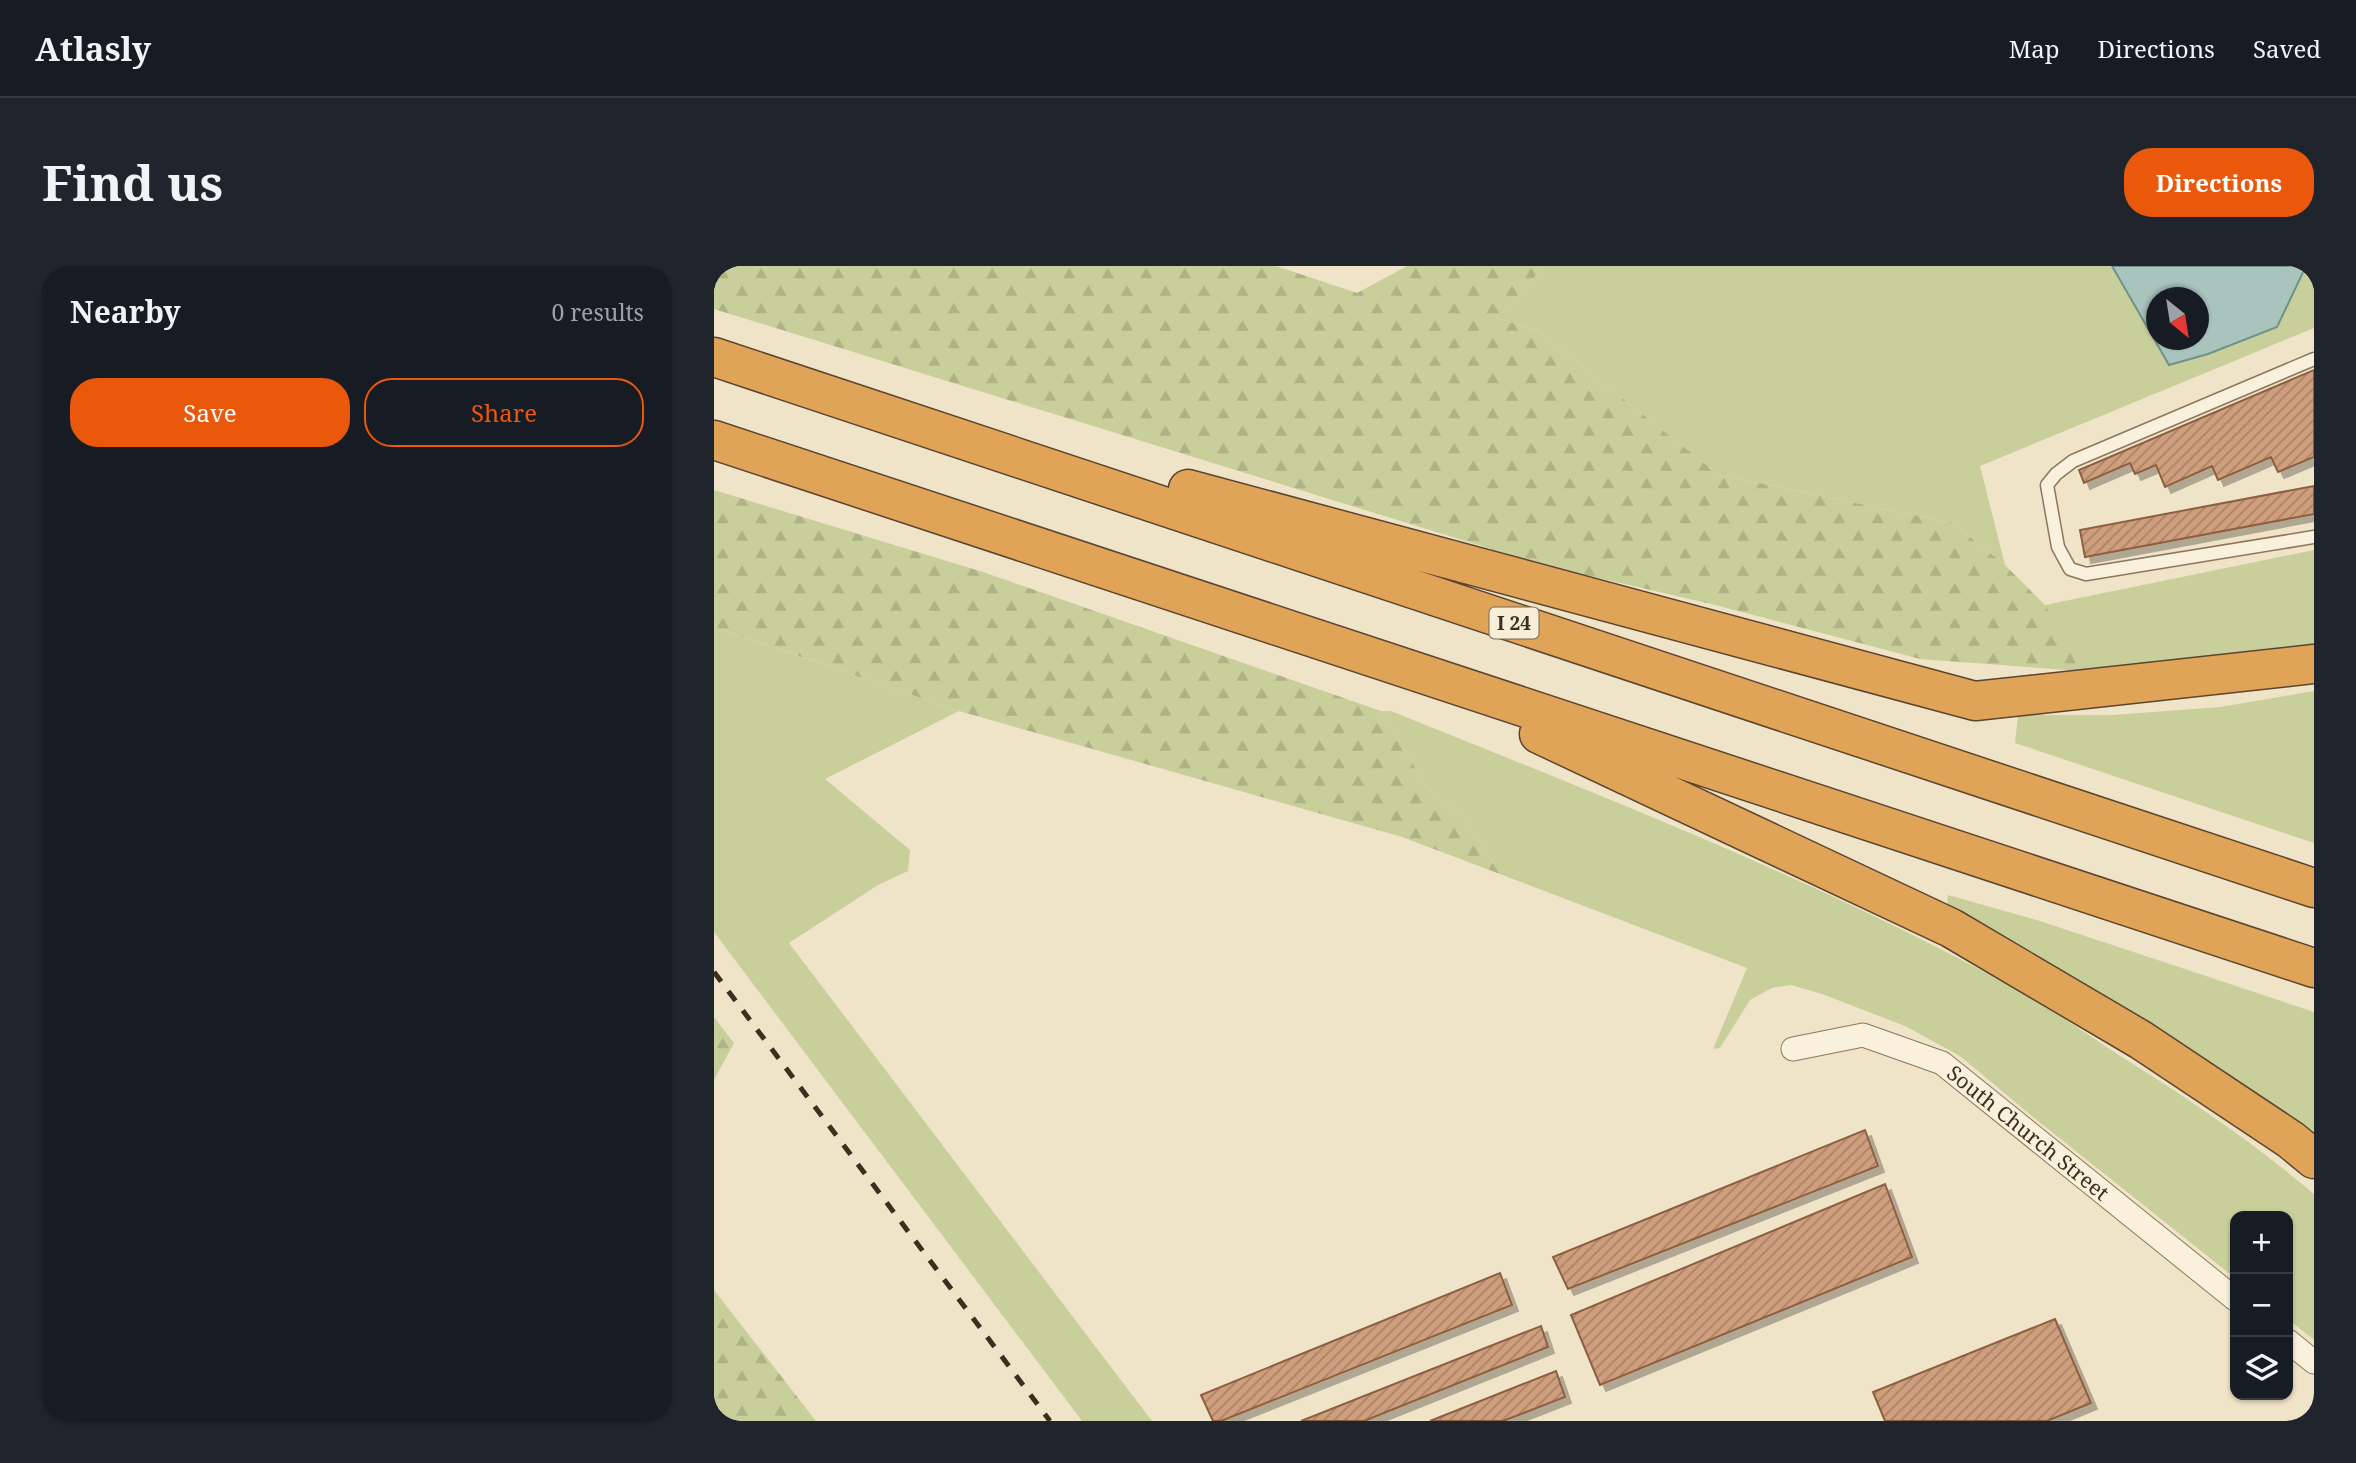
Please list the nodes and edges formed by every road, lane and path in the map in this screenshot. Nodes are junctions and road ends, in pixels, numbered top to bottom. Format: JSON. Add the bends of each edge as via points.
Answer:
{"nodes":[{"id":1,"x":714,"y":357,"type":"edge"},
{"id":2,"x":2314,"y":359,"type":"edge"},
{"id":3,"x":789,"y":382,"type":"junction"},
{"id":4,"x":714,"y":440,"type":"edge"},
{"id":5,"x":2314,"y":537,"type":"edge"},
{"id":6,"x":1385,"y":661,"type":"junction"},
{"id":7,"x":2314,"y":664,"type":"edge"},
{"id":8,"x":2314,"y":888,"type":"edge"},
{"id":9,"x":2314,"y":968,"type":"edge"},
{"id":10,"x":1793,"y":1049,"type":"dead end"},
{"id":11,"x":2314,"y":1159,"type":"edge"},
{"id":12,"x":2230,"y":1295,"type":"edge"},
{"id":13,"x":2293,"y":1345,"type":"edge"},
{"id":14,"x":2314,"y":1362,"type":"edge"}],
"edges":[{"from":1,"to":3,"type":"highway","number":"I 24"},
{"from":2,"to":5,"type":"lane","via":[[2073,461],[2047,485],[2058,547],[2070,569],[2086,575]]},
{"from":3,"to":7,"type":"highway","via":[[1975,701]]},
{"from":3,"to":8,"type":"highway","number":"I 24"},
{"from":4,"to":6,"type":"highway"},
{"from":6,"to":9,"type":"highway"},
{"from":6,"to":11,"type":"highway","via":[[1951,928],[2141,1040]]},
{"from":10,"to":12,"type":"street","name":"South Church Street","via":[[1863,1035],[1942,1063]]},
{"from":13,"to":14,"type":"street"}]}
